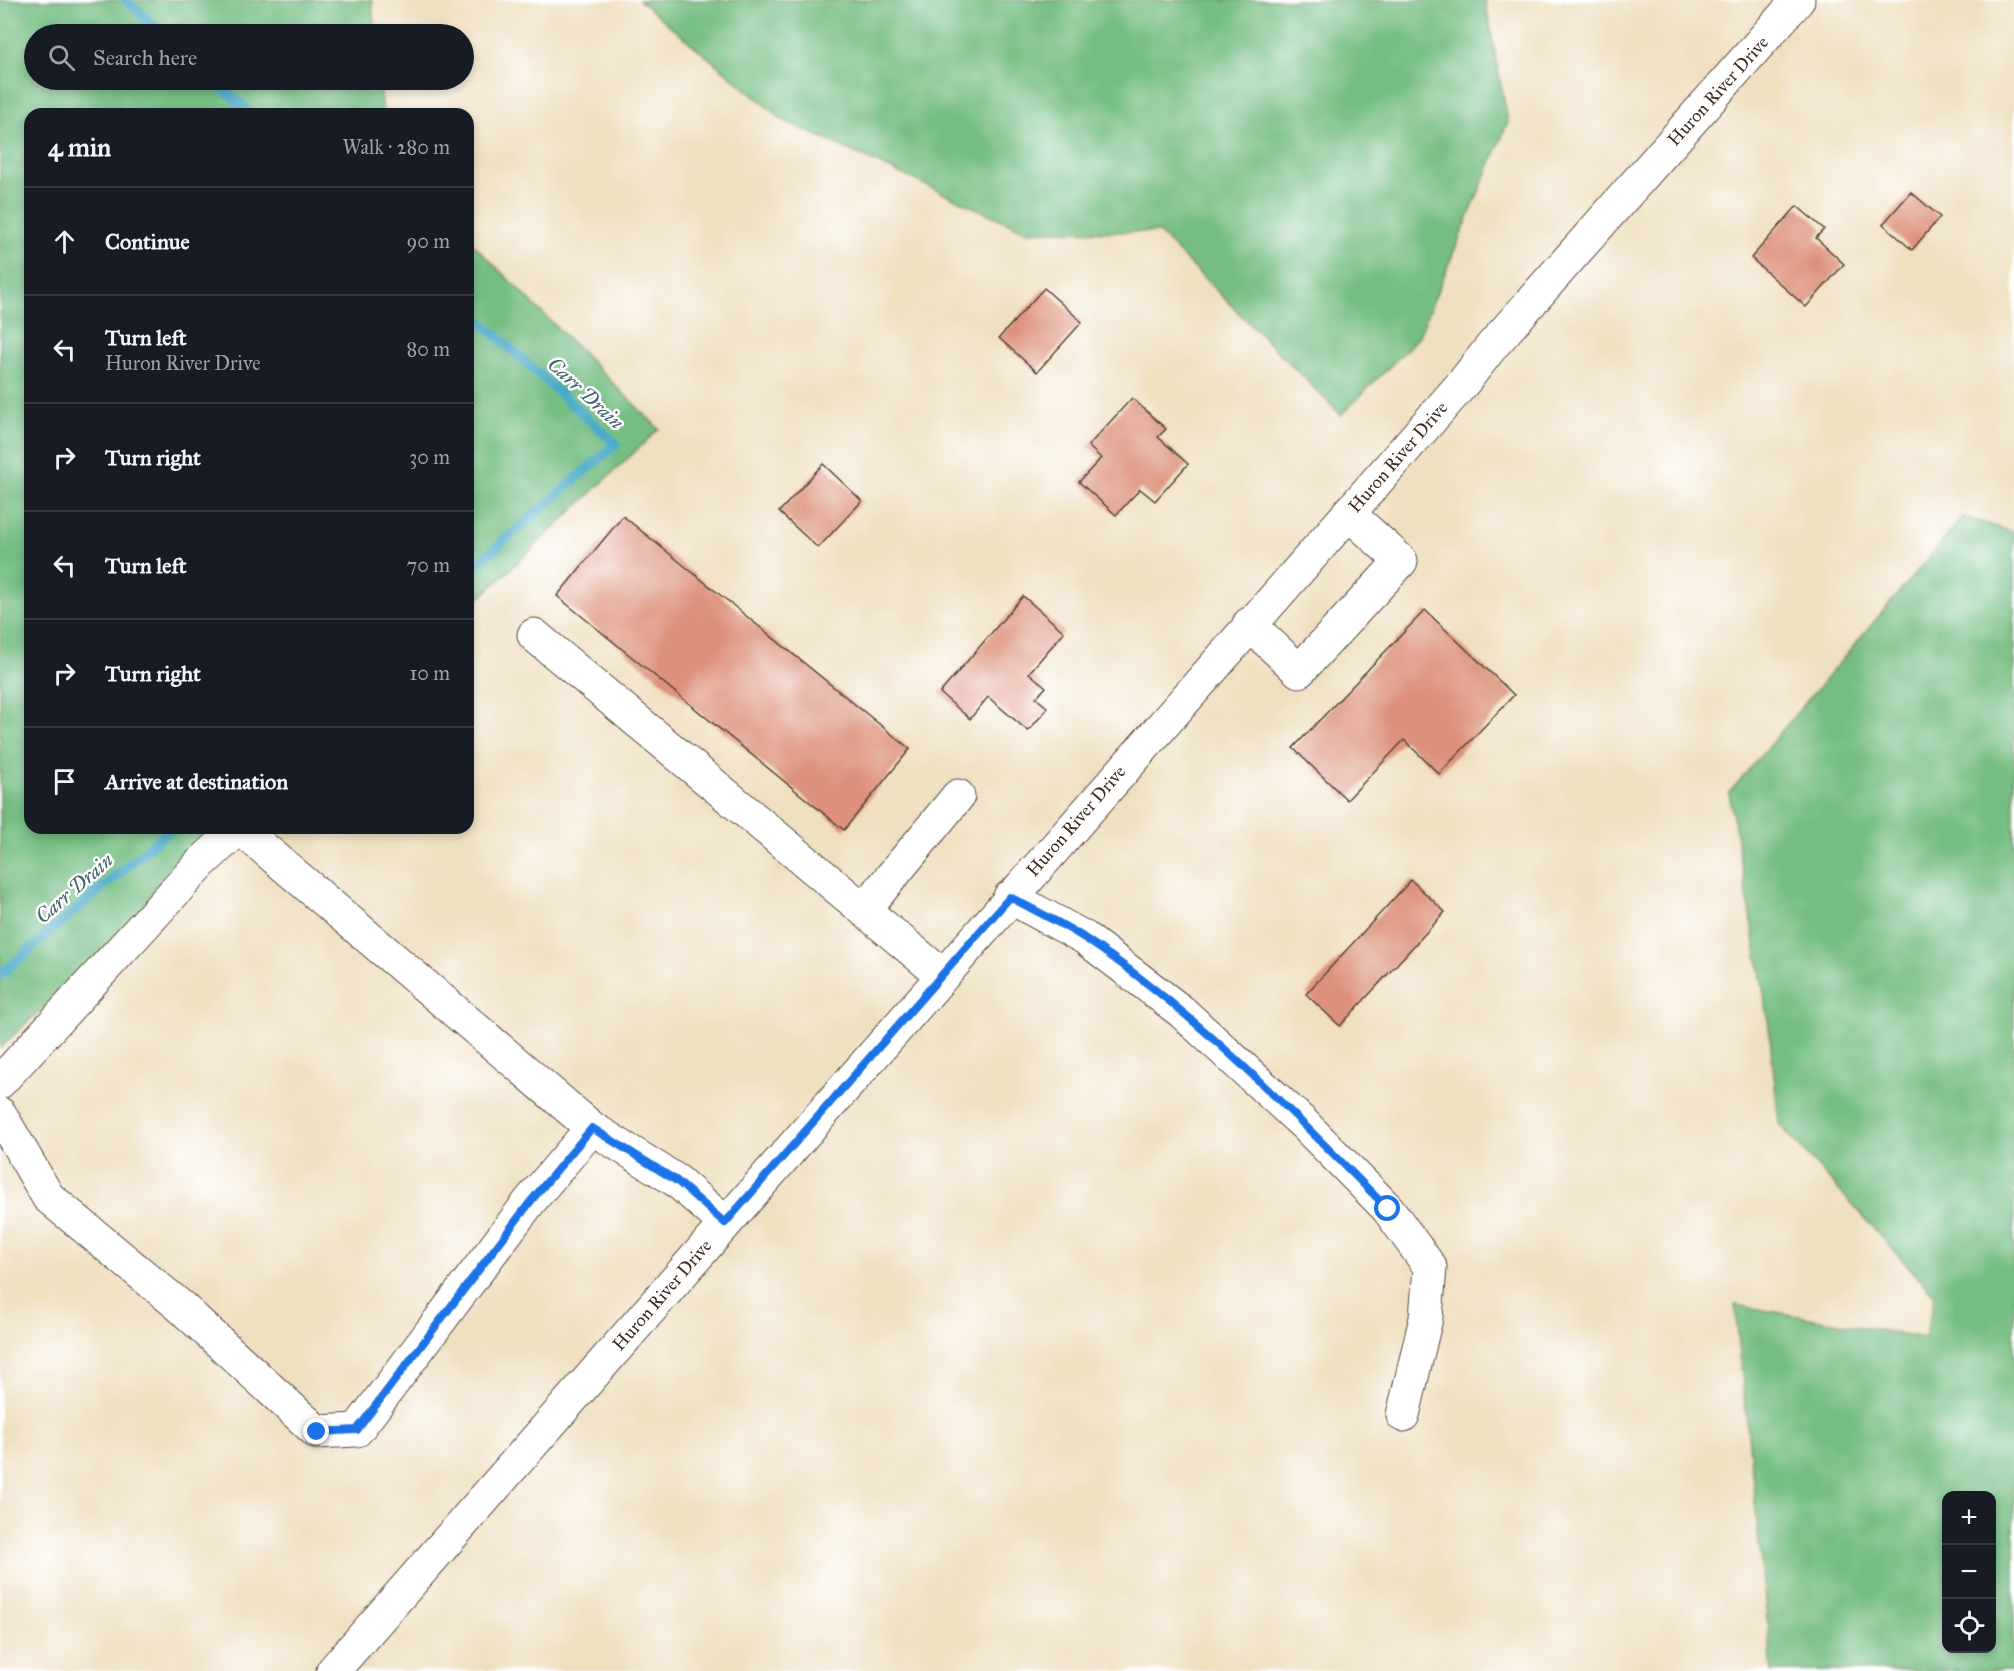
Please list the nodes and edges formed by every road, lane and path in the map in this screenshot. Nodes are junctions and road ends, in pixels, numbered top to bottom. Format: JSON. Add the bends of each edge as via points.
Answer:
{"nodes":[{"id":1,"x":1798,"y":0,"type":"edge"},
{"id":2,"x":1348,"y":513,"type":"junction"},
{"id":3,"x":1249,"y":624,"type":"junction"},
{"id":4,"x":534,"y":635,"type":"dead end"},
{"id":5,"x":958,"y":796,"type":"dead end"},
{"id":6,"x":232,"y":834,"type":"edge"},
{"id":7,"x":246,"y":834,"type":"edge"},
{"id":8,"x":1010,"y":897,"type":"junction"},
{"id":9,"x":864,"y":910,"type":"junction"},
{"id":10,"x":942,"y":975,"type":"junction"},
{"id":11,"x":0,"y":1082,"type":"edge"},
{"id":12,"x":0,"y":1114,"type":"edge"},
{"id":13,"x":592,"y":1128,"type":"junction"},
{"id":14,"x":725,"y":1223,"type":"junction"},
{"id":15,"x":1403,"y":1415,"type":"dead end"},
{"id":16,"x":333,"y":1671,"type":"edge"}],
"edges":[{"from":1,"to":2,"type":"street","name":"Huron River Drive"},
{"from":2,"to":3,"type":"street","name":"Huron River Drive"},
{"from":2,"to":3,"type":"street","via":[[1401,561],[1299,671]]},
{"from":3,"to":8,"type":"street","name":"Huron River Drive"},
{"from":4,"to":9,"type":"street"},
{"from":5,"to":9,"type":"street"},
{"from":6,"to":11,"type":"street","via":[[201,863]]},
{"from":7,"to":13,"type":"street"},
{"from":8,"to":10,"type":"street","name":"Huron River Drive"},
{"from":8,"to":15,"type":"street","via":[[1085,938],[1182,1012],[1304,1124],[1388,1209],[1430,1267],[1426,1318]]},
{"from":9,"to":10,"type":"street"},
{"from":10,"to":14,"type":"street","name":"Huron River Drive"},
{"from":12,"to":13,"type":"street","via":[[48,1197],[180,1306],[317,1432],[357,1430],[523,1210]]},
{"from":13,"to":14,"type":"street","via":[[677,1181]]},
{"from":14,"to":16,"type":"street","name":"Huron River Drive"}]}
